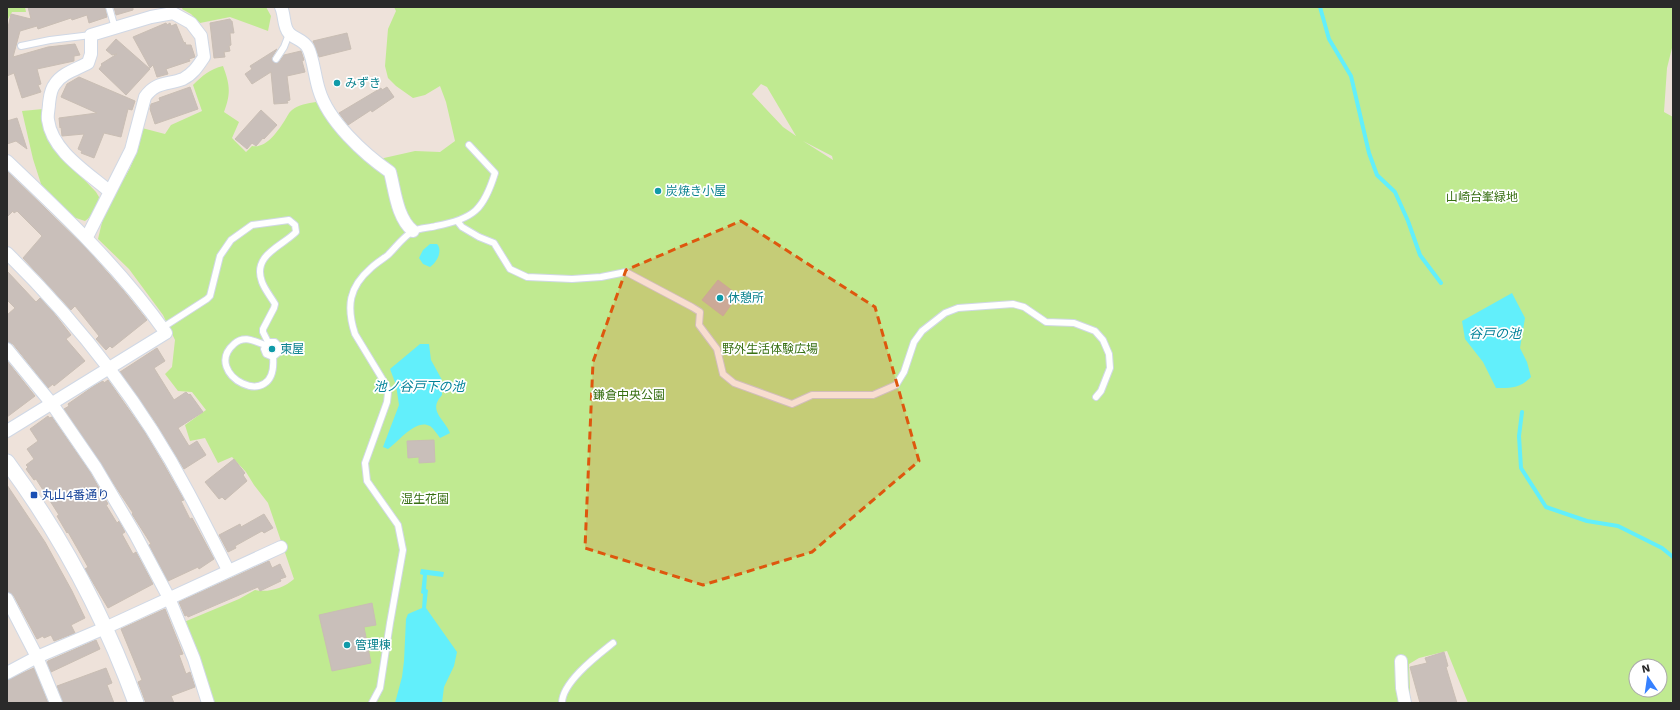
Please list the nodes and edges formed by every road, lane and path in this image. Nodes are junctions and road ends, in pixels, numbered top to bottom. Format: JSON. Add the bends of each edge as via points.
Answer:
{"nodes":[{"id":1,"x":109,"y":7,"type":"edge"},
{"id":2,"x":281,"y":7,"type":"edge"},
{"id":3,"x":115,"y":28,"type":"junction"},
{"id":4,"x":289,"y":34,"type":"junction"},
{"id":5,"x":91,"y":35,"type":"junction"},
{"id":6,"x":21,"y":46,"type":"dead end"},
{"id":7,"x":276,"y":58,"type":"dead end"},
{"id":8,"x":469,"y":145,"type":"dead end"},
{"id":9,"x":7,"y":161,"type":"edge"},
{"id":10,"x":109,"y":191,"type":"junction"},
{"id":11,"x":458,"y":222,"type":"junction"},
{"id":12,"x":413,"y":231,"type":"junction"},
{"id":13,"x":87,"y":237,"type":"junction"},
{"id":14,"x":7,"y":253,"type":"edge"},
{"id":15,"x":162,"y":328,"type":"junction"},
{"id":16,"x":266,"y":344,"type":"junction"},
{"id":17,"x":7,"y":349,"type":"edge"},
{"id":18,"x":273,"y":357,"type":"junction"},
{"id":19,"x":109,"y":368,"type":"junction"},
{"id":20,"x":1096,"y":397,"type":"dead end"},
{"id":21,"x":52,"y":404,"type":"junction"},
{"id":22,"x":7,"y":431,"type":"edge"},
{"id":23,"x":7,"y":462,"type":"edge"},
{"id":24,"x":281,"y":547,"type":"dead end"},
{"id":25,"x":228,"y":570,"type":"junction"},
{"id":26,"x":169,"y":598,"type":"junction"},
{"id":27,"x":7,"y":599,"type":"edge"},
{"id":28,"x":105,"y":628,"type":"junction"},
{"id":29,"x":613,"y":643,"type":"dead end"},
{"id":30,"x":38,"y":657,"type":"junction"},
{"id":31,"x":1401,"y":661,"type":"dead end"},
{"id":32,"x":7,"y":672,"type":"edge"},
{"id":33,"x":56,"y":703,"type":"edge"},
{"id":34,"x":136,"y":703,"type":"edge"},
{"id":35,"x":208,"y":703,"type":"edge"},
{"id":36,"x":372,"y":703,"type":"edge"},
{"id":37,"x":562,"y":703,"type":"edge"},
{"id":38,"x":1405,"y":703,"type":"edge"}],
"edges":[{"from":1,"to":3,"type":"lane"},
{"from":2,"to":4,"type":"street"},
{"from":3,"to":5,"type":"street"},
{"from":3,"to":10,"type":"street","via":[[172,13],[191,23],[201,36],[204,57],[193,73],[182,79],[164,83],[145,97],[131,150]]},
{"from":4,"to":7,"type":"lane"},
{"from":4,"to":12,"type":"street","via":[[300,39],[308,48],[319,91],[344,133],[390,172],[402,215]]},
{"from":5,"to":6,"type":"lane"},
{"from":5,"to":10,"type":"street","via":[[91,54],[88,62],[64,74],[55,83],[50,93],[48,119],[60,147]]},
{"from":8,"to":11,"type":"lane","via":[[495,173],[483,203],[472,214]]},
{"from":9,"to":13,"type":"street"},
{"from":10,"to":13,"type":"street"},
{"from":11,"to":12,"type":"lane"},
{"from":11,"to":20,"type":"lane","via":[[479,237],[494,243],[510,269],[526,277],[572,279],[626,272],[700,312],[699,325],[717,349],[723,374],[734,383],[792,404],[812,395],[873,394],[896,385],[904,372],[914,342],[922,331],[945,313],[958,308],[1013,304],[1024,307],[1046,322],[1074,323],[1095,331],[1103,340],[1109,354],[1110,368]]},
{"from":12,"to":36,"type":"lane","via":[[362,276],[350,296],[355,334],[386,385],[388,393],[365,463],[367,481],[398,525],[403,550],[380,688]]},
{"from":13,"to":15,"type":"street","via":[[135,292]]},
{"from":14,"to":19,"type":"street","via":[[78,329]]},
{"from":15,"to":16,"type":"lane","via":[[207,300],[220,256],[232,240],[252,225],[289,220],[295,225],[296,232],[265,256],[260,267],[262,281],[274,304],[263,329]]},
{"from":15,"to":19,"type":"street","via":[[166,334]]},
{"from":16,"to":18,"type":"lane","via":[[266,354]]},
{"from":16,"to":18,"type":"lane","via":[[275,342],[280,347]]},
{"from":16,"to":18,"type":"lane","via":[[248,339],[235,343],[226,353],[226,364],[235,379],[246,386],[254,386],[269,379]]},
{"from":17,"to":21,"type":"street"},
{"from":19,"to":21,"type":"street"},
{"from":19,"to":25,"type":"street","via":[[150,428],[188,491]]},
{"from":21,"to":22,"type":"street"},
{"from":21,"to":26,"type":"street","via":[[100,475]]},
{"from":23,"to":28,"type":"street","via":[[25,486],[61,546]]},
{"from":24,"to":25,"type":"street"},
{"from":25,"to":26,"type":"street"},
{"from":26,"to":28,"type":"street"},
{"from":26,"to":35,"type":"street","via":[[194,659]]},
{"from":27,"to":30,"type":"street"},
{"from":28,"to":30,"type":"street"},
{"from":28,"to":34,"type":"street"},
{"from":29,"to":37,"type":"lane","via":[[588,664],[568,686]]},
{"from":30,"to":32,"type":"street"},
{"from":30,"to":33,"type":"street"},
{"from":31,"to":38,"type":"street"}]}
